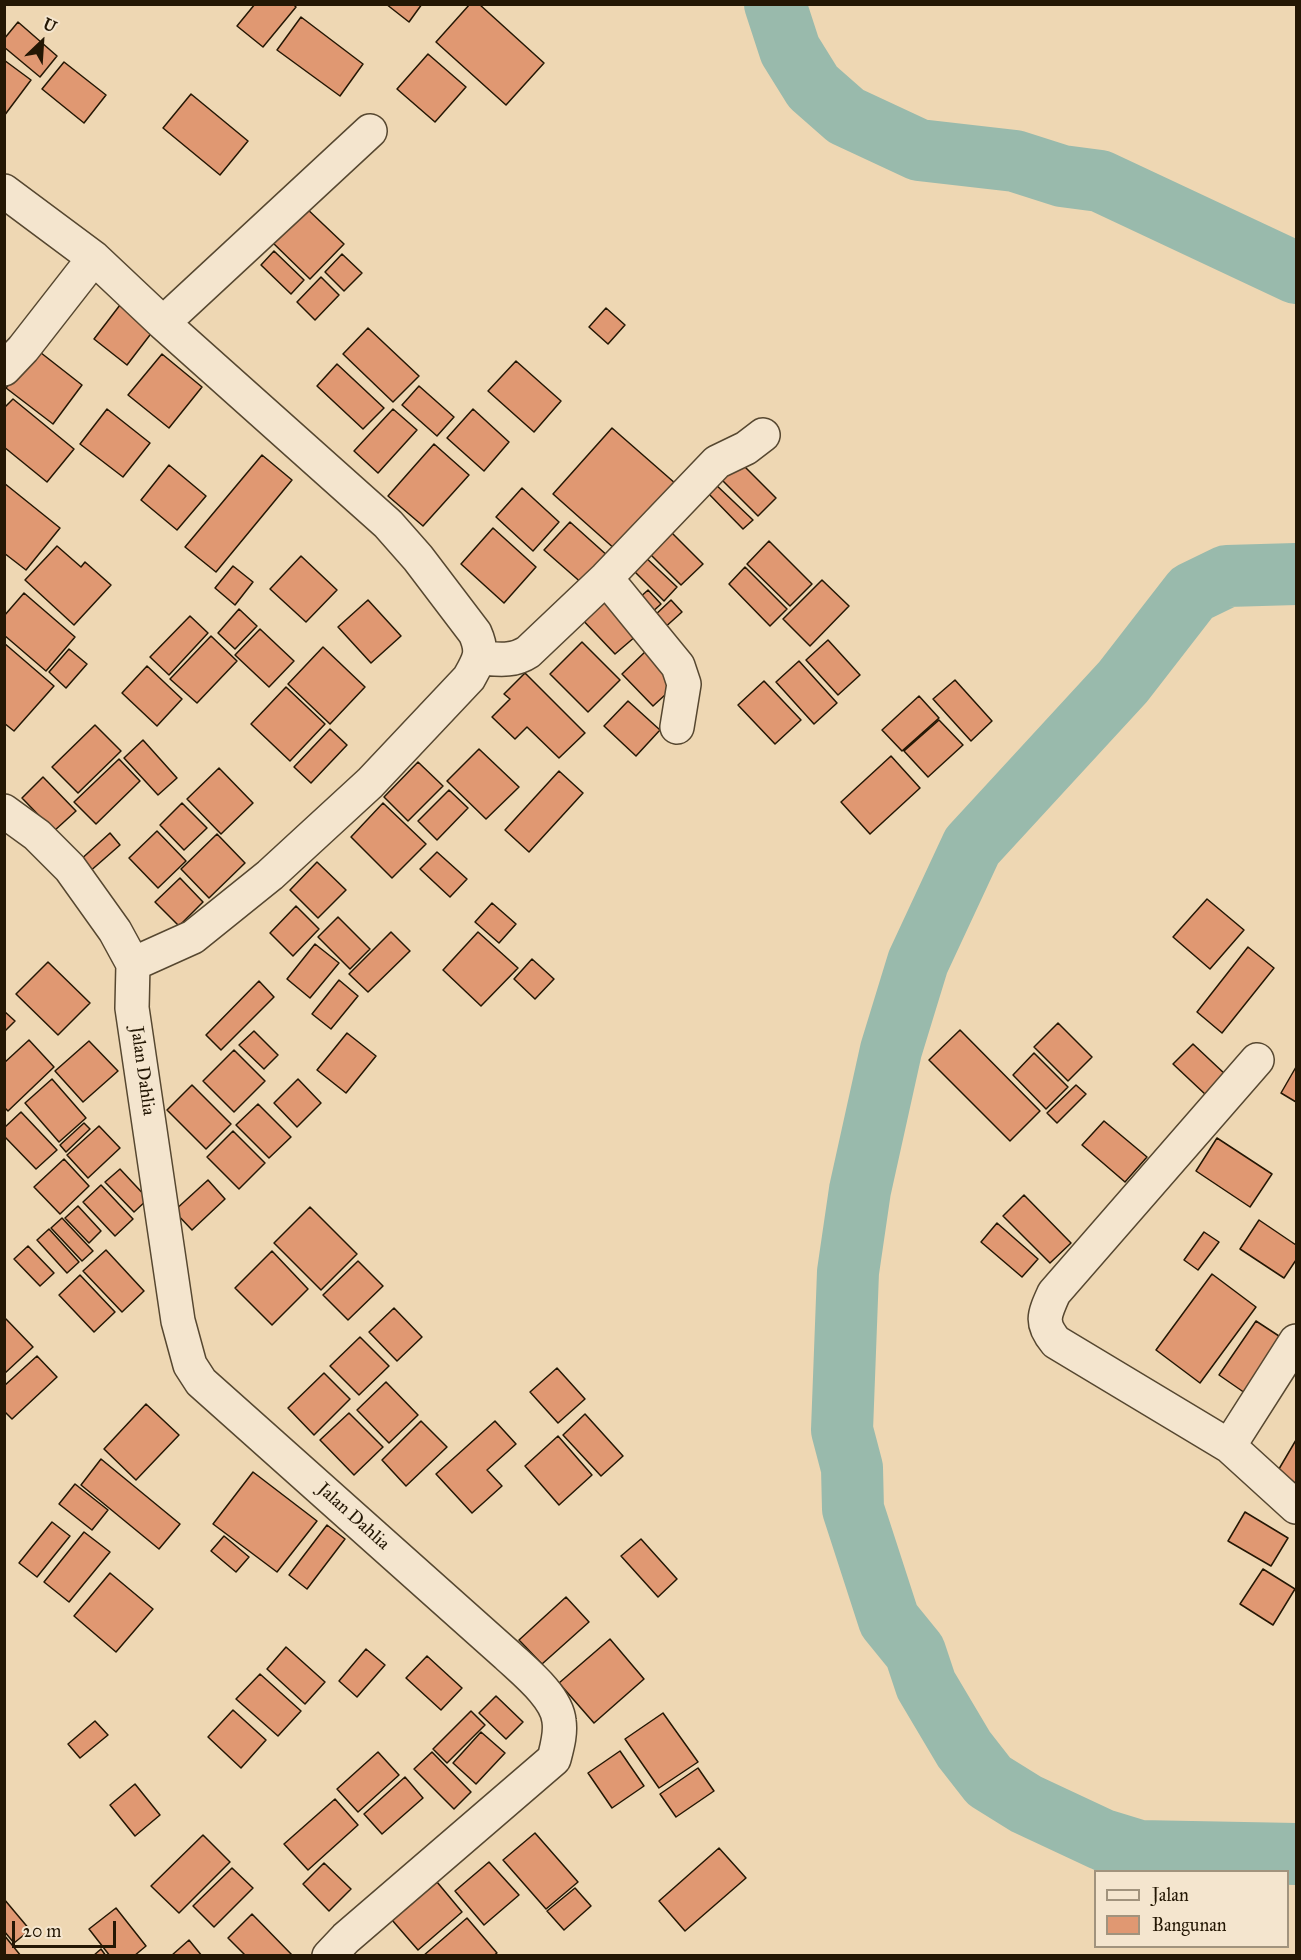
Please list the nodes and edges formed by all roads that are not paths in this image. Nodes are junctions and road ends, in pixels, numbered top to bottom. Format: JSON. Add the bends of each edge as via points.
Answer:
{"nodes":[{"id":1,"x":370,"y":131,"type":"dead end"},
{"id":2,"x":4,"y":191,"type":"edge"},
{"id":3,"x":94,"y":258,"type":"junction"},
{"id":4,"x":163,"y":323,"type":"junction"},
{"id":5,"x":4,"y":369,"type":"edge"},
{"id":6,"x":763,"y":435,"type":"dead end"},
{"id":7,"x":606,"y":578,"type":"junction"},
{"id":8,"x":480,"y":658,"type":"junction"},
{"id":9,"x":677,"y":727,"type":"dead end"},
{"id":10,"x":4,"y":811,"type":"edge"},
{"id":11,"x":133,"y":964,"type":"junction"},
{"id":12,"x":1257,"y":1060,"type":"dead end"},
{"id":13,"x":1296,"y":1341,"type":"edge"},
{"id":14,"x":1228,"y":1446,"type":"junction"},
{"id":15,"x":1296,"y":1507,"type":"edge"},
{"id":16,"x":345,"y":1950,"type":"edge"}],
"edges":[{"from":1,"to":4,"type":"street"},
{"from":2,"to":3,"type":"street"},
{"from":3,"to":4,"type":"street"},
{"from":3,"to":5,"type":"street"},
{"from":4,"to":8,"type":"street","via":[[388,524],[475,633]]},
{"from":6,"to":7,"type":"street","via":[[717,462]]},
{"from":7,"to":8,"type":"street","via":[[520,658]]},
{"from":7,"to":9,"type":"street","via":[[678,666],[684,684]]},
{"from":8,"to":11,"type":"street","via":[[469,678],[370,783],[270,875],[193,937]]},
{"from":10,"to":11,"type":"street","via":[[37,835],[70,868],[115,931]]},
{"from":11,"to":16,"type":"street","name":"Jalan Dahlia","via":[[132,1008],[178,1321],[190,1365],[201,1382],[507,1654],[539,1686],[560,1719],[554,1759]]},
{"from":12,"to":14,"type":"street","via":[[1054,1293],[1045,1312],[1046,1330],[1056,1342]]},
{"from":13,"to":14,"type":"street"},
{"from":14,"to":15,"type":"street"}]}
